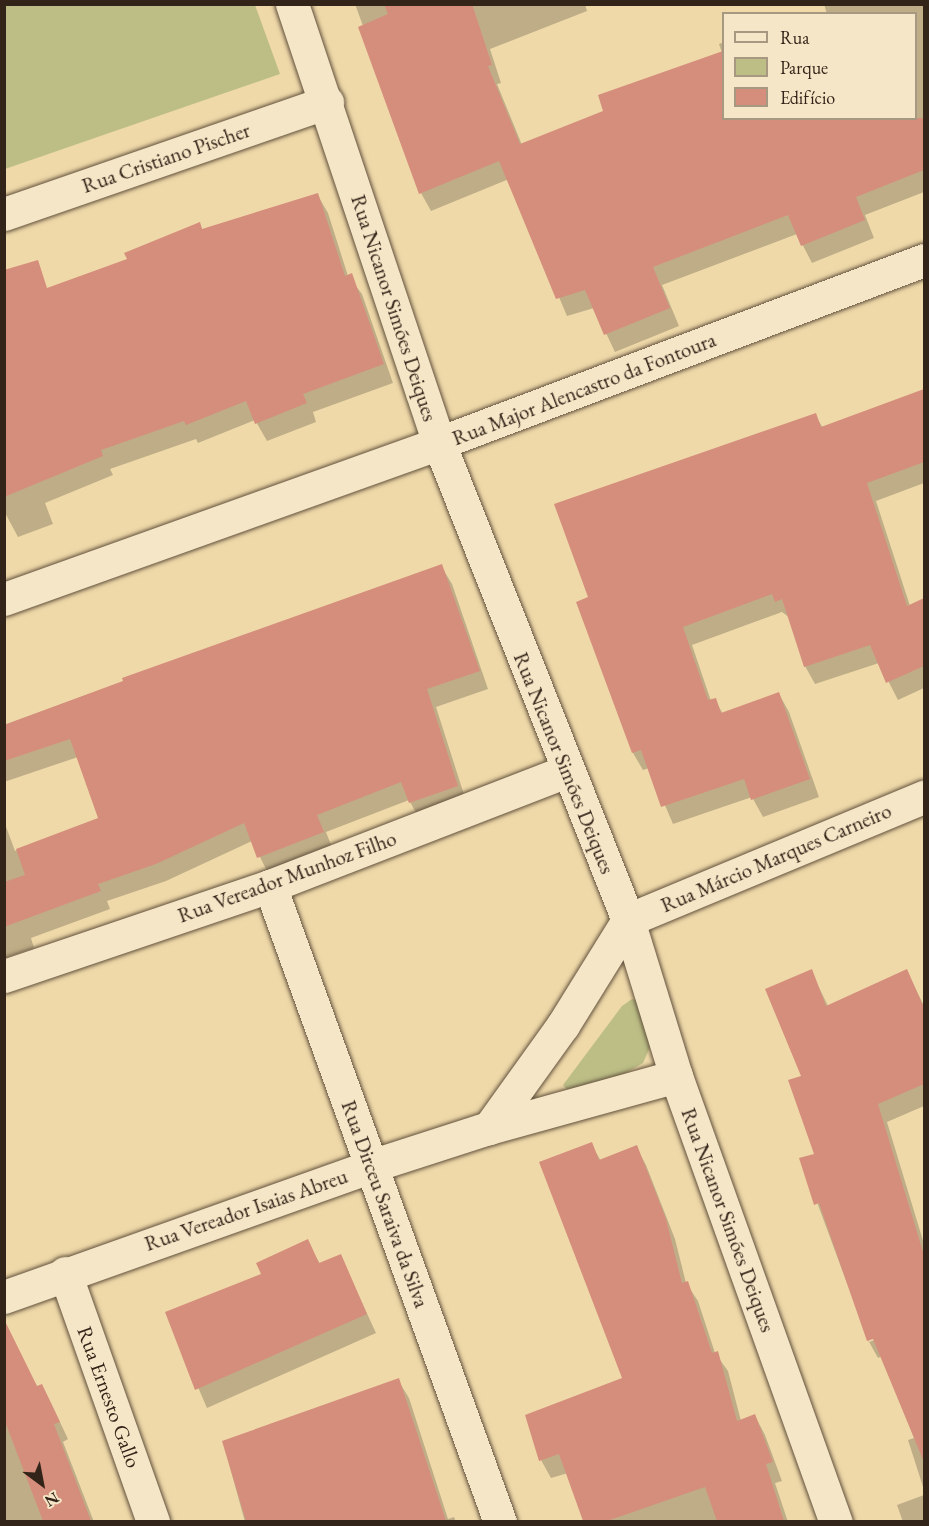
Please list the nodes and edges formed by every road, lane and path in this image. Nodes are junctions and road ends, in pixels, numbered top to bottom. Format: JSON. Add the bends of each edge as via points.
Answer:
{"nodes":[{"id":1,"x":292,"y":4,"type":"edge"},
{"id":2,"x":327,"y":102,"type":"junction"},
{"id":3,"x":4,"y":214,"type":"edge"},
{"id":4,"x":924,"y":260,"type":"edge"},
{"id":5,"x":439,"y":443,"type":"junction"},
{"id":6,"x":4,"y":599,"type":"edge"},
{"id":7,"x":566,"y":771,"type":"junction"},
{"id":8,"x":924,"y":796,"type":"edge"},
{"id":9,"x":270,"y":886,"type":"junction"},
{"id":10,"x":628,"y":920,"type":"junction"},
{"id":11,"x":4,"y":976,"type":"edge"},
{"id":12,"x":676,"y":1076,"type":"junction"},
{"id":13,"x":489,"y":1128,"type":"junction"},
{"id":14,"x":371,"y":1166,"type":"junction"},
{"id":15,"x":65,"y":1274,"type":"junction"},
{"id":16,"x":4,"y":1297,"type":"edge"},
{"id":17,"x":153,"y":1521,"type":"edge"},
{"id":18,"x":500,"y":1521,"type":"edge"},
{"id":19,"x":837,"y":1521,"type":"edge"}],
"edges":[{"from":1,"to":2,"type":"street","name":"Rua Nicanor Simões Deiques"},
{"from":2,"to":3,"type":"street","name":"Rua Cristiano Pischer"},
{"from":2,"to":5,"type":"street","name":"Rua Nicanor Simões Deiques"},
{"from":4,"to":5,"type":"street","name":"Rua Major Alencastro da Fontoura"},
{"from":5,"to":6,"type":"street","name":"Rua Major Alencastro da Fontoura"},
{"from":5,"to":7,"type":"street","name":"Rua Nicanor Simões Deiques"},
{"from":7,"to":9,"type":"street","name":"Rua Vereador Munhoz Filho"},
{"from":7,"to":10,"type":"street","name":"Rua Nicanor Simões Deiques"},
{"from":8,"to":10,"type":"street","name":"Rua Márcio Marques Carneiro"},
{"from":9,"to":11,"type":"street","name":"Rua Vereador Munhoz Filho"},
{"from":9,"to":14,"type":"street","name":"Rua Dirceu Saraiva da Silva"},
{"from":10,"to":12,"type":"street","name":"Rua Nicanor Simões Deiques"},
{"from":10,"to":13,"type":"street","via":[[563,1025]]},
{"from":12,"to":13,"type":"street","name":"Rua Vereador Isaias Abreu"},
{"from":12,"to":19,"type":"street","name":"Rua Nicanor Simões Deiques"},
{"from":13,"to":14,"type":"street","name":"Rua Vereador Isaias Abreu"},
{"from":14,"to":15,"type":"street","name":"Rua Vereador Isaias Abreu"},
{"from":14,"to":18,"type":"street","name":"Rua Dirceu Saraiva da Silva"},
{"from":15,"to":16,"type":"street","name":"Rua Vereador Isaias Abreu"},
{"from":15,"to":17,"type":"street","name":"Rua Ernesto Gallo"}]}
